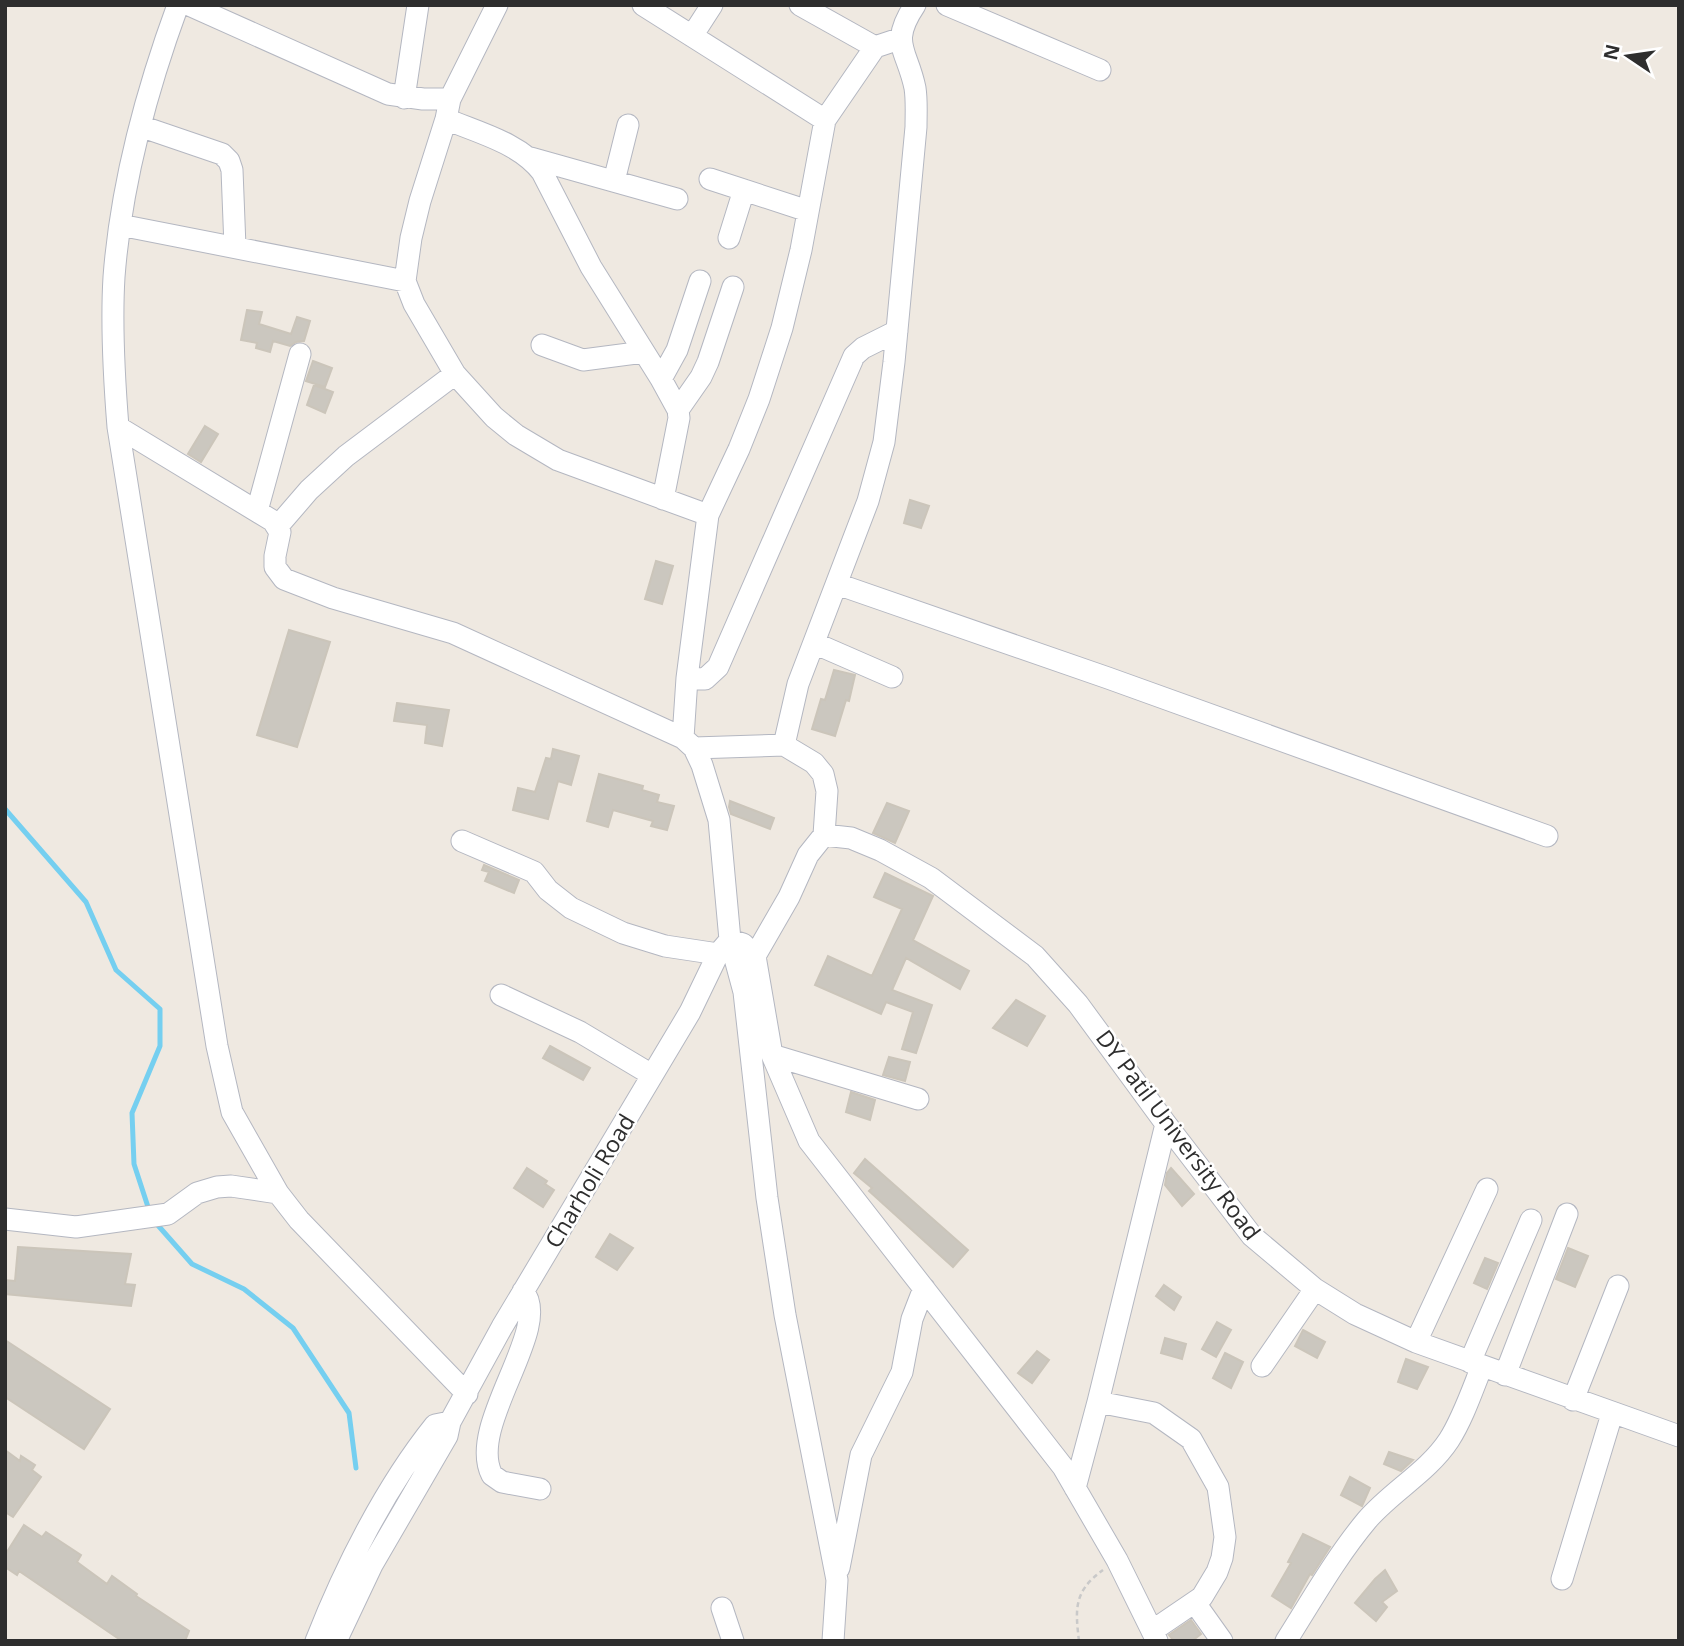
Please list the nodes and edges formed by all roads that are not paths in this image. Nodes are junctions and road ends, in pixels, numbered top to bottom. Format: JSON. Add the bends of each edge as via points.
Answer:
{"nodes":[{"id":1,"x":178,"y":5,"type":"edge"},
{"id":2,"x":189,"y":5,"type":"edge"},
{"id":3,"x":418,"y":5,"type":"edge"},
{"id":4,"x":497,"y":5,"type":"edge"},
{"id":5,"x":643,"y":5,"type":"edge"},
{"id":6,"x":712,"y":5,"type":"edge"},
{"id":7,"x":800,"y":5,"type":"edge"},
{"id":8,"x":915,"y":5,"type":"edge"},
{"id":9,"x":947,"y":5,"type":"edge"},
{"id":10,"x":692,"y":36,"type":"junction"},
{"id":11,"x":900,"y":39,"type":"junction"},
{"id":12,"x":875,"y":47,"type":"junction"},
{"id":13,"x":1100,"y":70,"type":"dead end"},
{"id":14,"x":404,"y":98,"type":"junction"},
{"id":15,"x":448,"y":109,"type":"junction"},
{"id":16,"x":825,"y":120,"type":"junction"},
{"id":17,"x":140,"y":125,"type":"junction"},
{"id":18,"x":628,"y":125,"type":"dead end"},
{"id":19,"x":531,"y":158,"type":"junction"},
{"id":20,"x":710,"y":179,"type":"dead end"},
{"id":21,"x":614,"y":181,"type":"junction"},
{"id":22,"x":744,"y":190,"type":"junction"},
{"id":23,"x":677,"y":199,"type":"dead end"},
{"id":24,"x":808,"y":211,"type":"junction"},
{"id":25,"x":120,"y":225,"type":"junction"},
{"id":26,"x":729,"y":238,"type":"dead end"},
{"id":27,"x":235,"y":247,"type":"junction"},
{"id":28,"x":405,"y":281,"type":"junction"},
{"id":29,"x":700,"y":281,"type":"dead end"},
{"id":30,"x":733,"y":287,"type":"dead end"},
{"id":31,"x":897,"y":331,"type":"junction"},
{"id":32,"x":542,"y":345,"type":"dead end"},
{"id":33,"x":645,"y":352,"type":"junction"},
{"id":34,"x":300,"y":354,"type":"dead end"},
{"id":35,"x":455,"y":374,"type":"junction"},
{"id":36,"x":661,"y":379,"type":"junction"},
{"id":37,"x":678,"y":410,"type":"junction"},
{"id":38,"x":118,"y":427,"type":"junction"},
{"id":39,"x":663,"y":499,"type":"junction"},
{"id":40,"x":257,"y":512,"type":"junction"},
{"id":41,"x":708,"y":514,"type":"junction"},
{"id":42,"x":278,"y":526,"type":"junction"},
{"id":43,"x":837,"y":584,"type":"junction"},
{"id":44,"x":814,"y":643,"type":"junction"},
{"id":45,"x":892,"y":677,"type":"dead end"},
{"id":46,"x":687,"y":678,"type":"junction"},
{"id":47,"x":688,"y":743,"type":"junction"},
{"id":48,"x":784,"y":745,"type":"junction"},
{"id":49,"x":824,"y":835,"type":"junction"},
{"id":50,"x":1547,"y":836,"type":"dead end"},
{"id":51,"x":462,"y":841,"type":"dead end"},
{"id":52,"x":724,"y":947,"type":"junction"},
{"id":53,"x":755,"y":956,"type":"junction"},
{"id":54,"x":501,"y":995,"type":"dead end"},
{"id":55,"x":772,"y":1055,"type":"junction"},
{"id":56,"x":652,"y":1075,"type":"junction"},
{"id":57,"x":918,"y":1099,"type":"dead end"},
{"id":58,"x":1166,"y":1124,"type":"junction"},
{"id":59,"x":1487,"y":1189,"type":"dead end"},
{"id":60,"x":278,"y":1193,"type":"junction"},
{"id":61,"x":1567,"y":1214,"type":"dead end"},
{"id":62,"x":5,"y":1219,"type":"edge"},
{"id":63,"x":1531,"y":1220,"type":"dead end"},
{"id":64,"x":1618,"y":1286,"type":"dead end"},
{"id":65,"x":924,"y":1288,"type":"junction"},
{"id":66,"x":1315,"y":1289,"type":"junction"},
{"id":67,"x":523,"y":1291,"type":"junction"},
{"id":68,"x":1416,"y":1342,"type":"junction"},
{"id":69,"x":1476,"y":1364,"type":"junction"},
{"id":70,"x":1262,"y":1366,"type":"dead end"},
{"id":71,"x":1505,"y":1375,"type":"junction"},
{"id":72,"x":467,"y":1394,"type":"junction"},
{"id":73,"x":1573,"y":1399,"type":"junction"},
{"id":74,"x":1098,"y":1402,"type":"junction"},
{"id":75,"x":1612,"y":1414,"type":"junction"},
{"id":76,"x":450,"y":1422,"type":"junction"},
{"id":77,"x":1679,"y":1436,"type":"edge"},
{"id":78,"x":1075,"y":1488,"type":"junction"},
{"id":79,"x":540,"y":1489,"type":"dead end"},
{"id":80,"x":1562,"y":1579,"type":"dead end"},
{"id":81,"x":837,"y":1580,"type":"junction"},
{"id":82,"x":1195,"y":1603,"type":"junction"},
{"id":83,"x":722,"y":1608,"type":"dead end"},
{"id":84,"x":1155,"y":1636,"type":"edge"},
{"id":85,"x":316,"y":1641,"type":"edge"},
{"id":86,"x":336,"y":1641,"type":"edge"},
{"id":87,"x":733,"y":1641,"type":"edge"},
{"id":88,"x":833,"y":1641,"type":"edge"},
{"id":89,"x":1222,"y":1641,"type":"edge"},
{"id":90,"x":1286,"y":1641,"type":"edge"}],
"edges":[{"from":1,"to":17,"type":"street"},
{"from":2,"to":14,"type":"street"},
{"from":3,"to":14,"type":"street"},
{"from":4,"to":15,"type":"street"},
{"from":5,"to":10,"type":"street"},
{"from":6,"to":10,"type":"street"},
{"from":7,"to":12,"type":"street"},
{"from":8,"to":11,"type":"street"},
{"from":9,"to":13,"type":"street"},
{"from":10,"to":16,"type":"street"},
{"from":11,"to":12,"type":"street"},
{"from":11,"to":31,"type":"street","via":[[915,89],[916,127]]},
{"from":12,"to":16,"type":"street"},
{"from":14,"to":15,"type":"street"},
{"from":15,"to":19,"type":"street"},
{"from":15,"to":28,"type":"street","via":[[420,201]]},
{"from":16,"to":24,"type":"street"},
{"from":17,"to":25,"type":"street"},
{"from":17,"to":27,"type":"street","via":[[229,161]]},
{"from":18,"to":21,"type":"street"},
{"from":19,"to":21,"type":"street"},
{"from":19,"to":33,"type":"street"},
{"from":20,"to":22,"type":"street"},
{"from":21,"to":23,"type":"street"},
{"from":22,"to":24,"type":"street"},
{"from":22,"to":26,"type":"street"},
{"from":24,"to":41,"type":"street","via":[[792,292],[759,399]]},
{"from":25,"to":27,"type":"street"},
{"from":25,"to":38,"type":"street","via":[[113,344]]},
{"from":27,"to":28,"type":"street"},
{"from":28,"to":35,"type":"street"},
{"from":29,"to":36,"type":"street","via":[[677,350]]},
{"from":30,"to":37,"type":"street","via":[[708,362]]},
{"from":31,"to":43,"type":"street","via":[[881,453]]},
{"from":31,"to":46,"type":"street","via":[[854,356],[718,667],[705,679]]},
{"from":32,"to":33,"type":"street","via":[[583,360]]},
{"from":33,"to":36,"type":"street"},
{"from":34,"to":40,"type":"street"},
{"from":35,"to":39,"type":"street","via":[[494,417],[536,449]]},
{"from":35,"to":42,"type":"street","via":[[345,456]]},
{"from":36,"to":37,"type":"street"},
{"from":37,"to":39,"type":"street"},
{"from":38,"to":40,"type":"street"},
{"from":38,"to":60,"type":"street","via":[[217,1046],[232,1112]]},
{"from":39,"to":41,"type":"street"},
{"from":40,"to":42,"type":"street"},
{"from":41,"to":46,"type":"street"},
{"from":42,"to":47,"type":"street","via":[[275,567],[284,579],[453,633]]},
{"from":43,"to":44,"type":"street"},
{"from":43,"to":50,"type":"street"},
{"from":44,"to":45,"type":"street"},
{"from":44,"to":48,"type":"street","via":[[797,684]]},
{"from":46,"to":47,"type":"street"},
{"from":47,"to":48,"type":"street"},
{"from":47,"to":52,"type":"street","via":[[702,765],[719,820]]},
{"from":48,"to":49,"type":"street","via":[[823,774],[827,791]]},
{"from":49,"to":53,"type":"street","via":[[808,855]]},
{"from":49,"to":58,"type":"street","name":"DY Patil University Road","via":[[851,838],[931,878],[1035,956],[1078,1004]]},
{"from":51,"to":52,"type":"street","via":[[534,872],[571,908],[623,933],[664,946]]},
{"from":52,"to":53,"type":"street","via":[[743,944]]},
{"from":52,"to":56,"type":"street","name":"Charholi Road"},
{"from":52,"to":81,"type":"street","via":[[744,992],[785,1315]]},
{"from":53,"to":55,"type":"street"},
{"from":54,"to":56,"type":"street","via":[[580,1032]]},
{"from":55,"to":57,"type":"street"},
{"from":55,"to":65,"type":"street","via":[[809,1142]]},
{"from":56,"to":67,"type":"street","name":"Charholi Road"},
{"from":58,"to":66,"type":"street","name":"DY Patil University Road","via":[[1252,1236]]},
{"from":58,"to":74,"type":"street"},
{"from":59,"to":68,"type":"street"},
{"from":60,"to":62,"type":"street","via":[[218,1187],[197,1193],[168,1214],[76,1227]]},
{"from":60,"to":72,"type":"street"},
{"from":61,"to":71,"type":"street"},
{"from":63,"to":69,"type":"street"},
{"from":64,"to":73,"type":"street"},
{"from":65,"to":78,"type":"street"},
{"from":65,"to":81,"type":"street","via":[[912,1319],[902,1372],[862,1455]]},
{"from":66,"to":68,"type":"street","name":"DY Patil University Road","via":[[1355,1314]]},
{"from":66,"to":70,"type":"street"},
{"from":67,"to":72,"type":"street","name":"Charholi Road"},
{"from":67,"to":79,"type":"street","via":[[529,1298],[530,1314],[494,1417],[487,1458],[492,1475],[502,1482]]},
{"from":68,"to":69,"type":"street","name":"DY Patil University Road"},
{"from":69,"to":71,"type":"street","name":"DY Patil University Road"},
{"from":69,"to":90,"type":"street","via":[[1464,1411],[1448,1441],[1350,1541]]},
{"from":71,"to":73,"type":"street","name":"DY Patil University Road"},
{"from":72,"to":76,"type":"street","name":"Charholi Road"},
{"from":73,"to":75,"type":"street","name":"DY Patil University Road"},
{"from":74,"to":78,"type":"street"},
{"from":74,"to":82,"type":"street","via":[[1154,1413],[1191,1439],[1218,1487],[1225,1537],[1222,1558],[1209,1587]]},
{"from":75,"to":77,"type":"street","name":"DY Patil University Road"},
{"from":75,"to":80,"type":"street"},
{"from":76,"to":85,"type":"street","name":"Charholi Road","via":[[435,1425],[415,1450],[354,1558]]},
{"from":76,"to":86,"type":"street","name":"Charholi Road","via":[[447,1436],[372,1564]]},
{"from":78,"to":84,"type":"street"},
{"from":81,"to":88,"type":"street"},
{"from":82,"to":84,"type":"street"},
{"from":82,"to":89,"type":"street"},
{"from":83,"to":87,"type":"street"}]}
